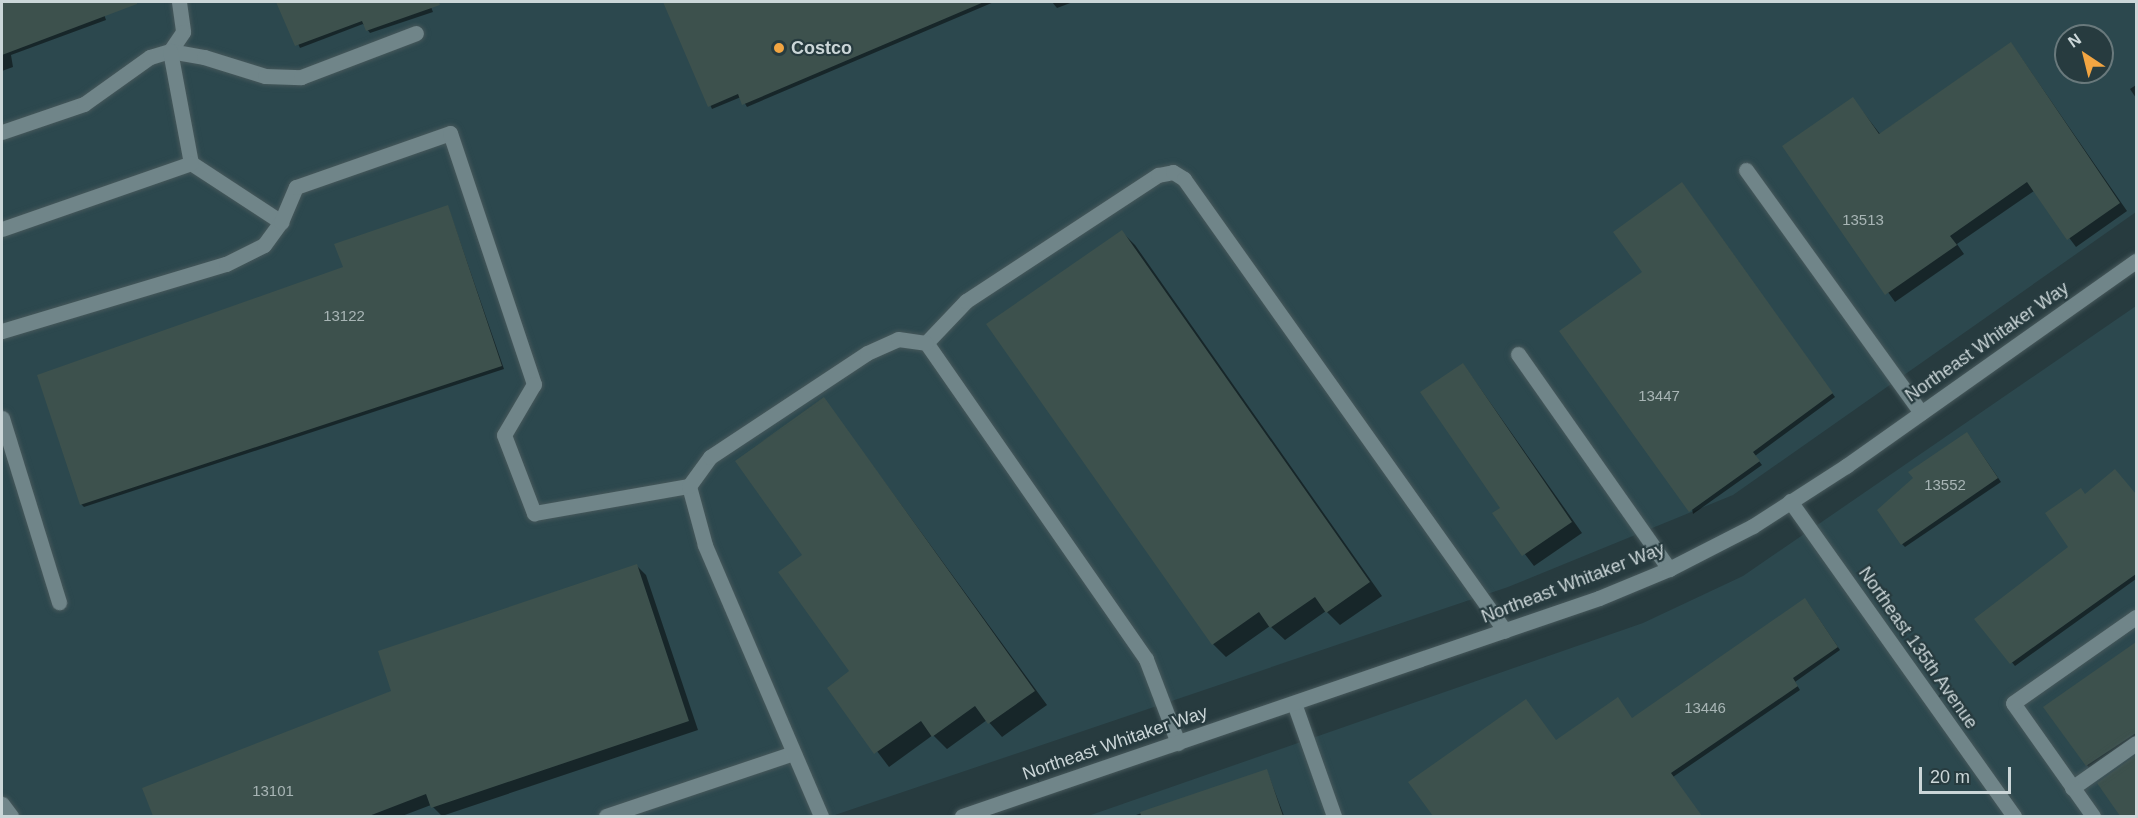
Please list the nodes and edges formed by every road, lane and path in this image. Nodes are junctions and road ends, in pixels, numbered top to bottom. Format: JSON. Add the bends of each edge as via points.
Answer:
{"nodes":[{"id":1,"x":179,"y":2,"type":"edge"},
{"id":2,"x":416,"y":33,"type":"dead end"},
{"id":3,"x":170,"y":51,"type":"junction"},
{"id":4,"x":2,"y":132,"type":"edge"},
{"id":5,"x":191,"y":163,"type":"junction"},
{"id":6,"x":1746,"y":170,"type":"dead end"},
{"id":7,"x":281,"y":222,"type":"junction"},
{"id":8,"x":2,"y":229,"type":"edge"},
{"id":9,"x":2136,"y":261,"type":"edge"},
{"id":10,"x":2,"y":331,"type":"edge"},
{"id":11,"x":926,"y":343,"type":"junction"},
{"id":12,"x":1518,"y":354,"type":"dead end"},
{"id":13,"x":1921,"y":413,"type":"junction"},
{"id":14,"x":2,"y":418,"type":"edge"},
{"id":15,"x":689,"y":486,"type":"junction"},
{"id":16,"x":1790,"y":501,"type":"junction"},
{"id":17,"x":1669,"y":569,"type":"junction"},
{"id":18,"x":59,"y":602,"type":"dead end"},
{"id":19,"x":2136,"y":617,"type":"edge"},
{"id":20,"x":1505,"y":631,"type":"junction"},
{"id":21,"x":1294,"y":703,"type":"junction"},
{"id":22,"x":1178,"y":743,"type":"junction"},
{"id":23,"x":2136,"y":743,"type":"edge"},
{"id":24,"x":793,"y":753,"type":"junction"},
{"id":25,"x":2072,"y":788,"type":"junction"},
{"id":26,"x":2,"y":804,"type":"edge"},
{"id":27,"x":996,"y":811,"type":"edge"},
{"id":28,"x":11,"y":816,"type":"edge"},
{"id":29,"x":606,"y":816,"type":"edge"},
{"id":30,"x":820,"y":816,"type":"edge"},
{"id":31,"x":962,"y":816,"type":"edge"},
{"id":32,"x":1334,"y":816,"type":"edge"},
{"id":33,"x":2014,"y":816,"type":"edge"},
{"id":34,"x":2093,"y":816,"type":"edge"}],
"edges":[{"from":1,"to":3,"type":"street","via":[[183,32]]},
{"from":2,"to":3,"type":"street","via":[[301,77],[265,76]]},
{"from":3,"to":4,"type":"street","via":[[150,57],[84,104]]},
{"from":3,"to":5,"type":"street"},
{"from":5,"to":7,"type":"street"},
{"from":5,"to":8,"type":"street"},
{"from":6,"to":13,"type":"street"},
{"from":7,"to":10,"type":"street","via":[[264,244],[226,264]]},
{"from":7,"to":15,"type":"street","via":[[296,187],[450,133],[534,384],[504,435],[534,513]]},
{"from":9,"to":13,"type":"street","name":"Northeast Whitaker Way"},
{"from":11,"to":15,"type":"street","via":[[898,339],[867,352],[710,457]]},
{"from":11,"to":20,"type":"street","via":[[966,301],[1158,175],[1173,172],[1185,179]]},
{"from":11,"to":22,"type":"street","via":[[1146,659]]},
{"from":12,"to":17,"type":"street"},
{"from":13,"to":16,"type":"street","name":"Northeast Whitaker Way"},
{"from":14,"to":18,"type":"street"},
{"from":15,"to":24,"type":"street","via":[[705,545]]},
{"from":16,"to":17,"type":"street","name":"Northeast Whitaker Way"},
{"from":16,"to":33,"type":"street","name":"Northeast 135th Avenue"},
{"from":17,"to":20,"type":"street","name":"Northeast Whitaker Way"},
{"from":19,"to":25,"type":"street","via":[[2013,704]]},
{"from":20,"to":21,"type":"street","name":"Northeast Whitaker Way"},
{"from":21,"to":22,"type":"street","name":"Northeast Whitaker Way"},
{"from":21,"to":32,"type":"street"},
{"from":22,"to":27,"type":"street","name":"Northeast Whitaker Way"},
{"from":23,"to":25,"type":"street"},
{"from":24,"to":29,"type":"street"},
{"from":24,"to":30,"type":"street"},
{"from":25,"to":34,"type":"street"},
{"from":26,"to":28,"type":"street"},
{"from":27,"to":31,"type":"street","name":"Northeast Whitaker Way"}]}
